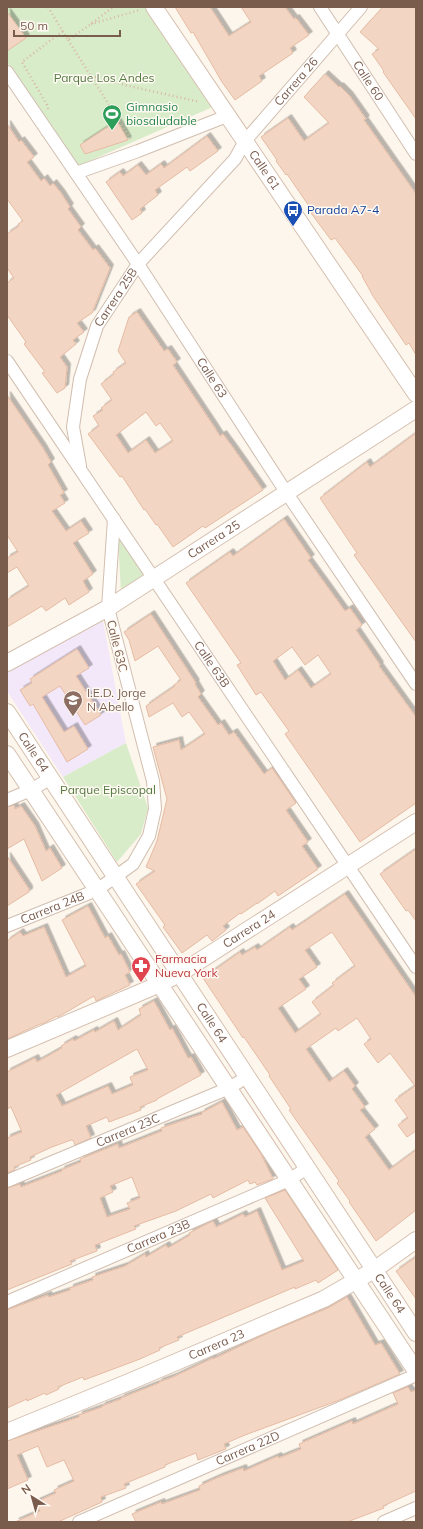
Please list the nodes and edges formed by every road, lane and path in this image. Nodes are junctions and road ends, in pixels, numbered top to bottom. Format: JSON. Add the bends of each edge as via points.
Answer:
{"nodes":[{"id":1,"x":10,"y":7,"type":"edge"},
{"id":2,"x":48,"y":7,"type":"edge"},
{"id":3,"x":113,"y":7,"type":"edge"},
{"id":4,"x":320,"y":7,"type":"edge"},
{"id":5,"x":361,"y":7,"type":"edge"},
{"id":6,"x":148,"y":8,"type":"edge"},
{"id":7,"x":7,"y":10,"type":"edge"},
{"id":8,"x":91,"y":24,"type":"junction"},
{"id":9,"x":63,"y":31,"type":"junction"},
{"id":10,"x":338,"y":34,"type":"junction"},
{"id":11,"x":68,"y":40,"type":"junction"},
{"id":12,"x":7,"y":72,"type":"edge"},
{"id":13,"x":91,"y":76,"type":"junction"},
{"id":14,"x":201,"y":102,"type":"dead end"},
{"id":15,"x":49,"y":108,"type":"dead end"},
{"id":16,"x":227,"y":116,"type":"junction"},
{"id":17,"x":246,"y":141,"type":"junction"},
{"id":18,"x":138,"y":151,"type":"junction"},
{"id":19,"x":416,"y":154,"type":"edge"},
{"id":20,"x":235,"y":159,"type":"joint"},
{"id":21,"x":76,"y":173,"type":"junction"},
{"id":22,"x":138,"y":264,"type":"junction"},
{"id":23,"x":7,"y":361,"type":"edge"},
{"id":24,"x":416,"y":394,"type":"edge"},
{"id":25,"x":416,"y":409,"type":"edge"},
{"id":26,"x":81,"y":472,"type":"junction"},
{"id":27,"x":286,"y":492,"type":"junction"},
{"id":28,"x":114,"y":519,"type":"junction"},
{"id":29,"x":154,"y":578,"type":"junction"},
{"id":30,"x":108,"y":608,"type":"junction"},
{"id":31,"x":7,"y":663,"type":"edge"},
{"id":32,"x":416,"y":684,"type":"edge"},
{"id":33,"x":7,"y":712,"type":"edge"},
{"id":34,"x":7,"y":754,"type":"edge"},
{"id":35,"x":51,"y":778,"type":"junction"},
{"id":36,"x":31,"y":790,"type":"junction"},
{"id":37,"x":7,"y":800,"type":"edge"},
{"id":38,"x":416,"y":822,"type":"edge"},
{"id":39,"x":348,"y":866,"type":"junction"},
{"id":40,"x":116,"y":878,"type":"junction"},
{"id":41,"x":98,"y":890,"type":"junction"},
{"id":42,"x":7,"y":926,"type":"edge"},
{"id":43,"x":416,"y":967,"type":"edge"},
{"id":44,"x":179,"y":974,"type":"junction"},
{"id":45,"x":160,"y":984,"type":"junction"},
{"id":46,"x":7,"y":1049,"type":"edge"},
{"id":47,"x":247,"y":1076,"type":"junction"},
{"id":48,"x":229,"y":1088,"type":"junction"},
{"id":49,"x":307,"y":1168,"type":"junction"},
{"id":50,"x":289,"y":1180,"type":"junction"},
{"id":51,"x":7,"y":1181,"type":"edge"},
{"id":52,"x":416,"y":1240,"type":"edge"},
{"id":53,"x":374,"y":1270,"type":"junction"},
{"id":54,"x":356,"y":1280,"type":"junction"},
{"id":55,"x":7,"y":1302,"type":"edge"},
{"id":56,"x":416,"y":1333,"type":"edge"},
{"id":57,"x":416,"y":1371,"type":"edge"},
{"id":58,"x":416,"y":1375,"type":"edge"},
{"id":59,"x":7,"y":1432,"type":"edge"},
{"id":60,"x":416,"y":1508,"type":"edge"},
{"id":61,"x":79,"y":1522,"type":"edge"},
{"id":62,"x":384,"y":1522,"type":"edge"}],
"edges":[{"from":1,"to":7,"type":"path"},
{"from":2,"to":9,"type":"path"},
{"from":3,"to":8,"type":"path"},
{"from":4,"to":10,"type":"street","name":"Calle 60"},
{"from":5,"to":10,"type":"street","name":"Carrera 26"},
{"from":6,"to":8,"type":"path"},
{"from":6,"to":16,"type":"street","name":"Calle 61"},
{"from":8,"to":11,"type":"path"},
{"from":9,"to":11,"type":"path"},
{"from":9,"to":15,"type":"path","via":[[22,62]]},
{"from":10,"to":17,"type":"street","name":"Carrera 26"},
{"from":10,"to":19,"type":"street","name":"Calle 60"},
{"from":11,"to":13,"type":"path"},
{"from":12,"to":21,"type":"street","name":"Calle 63"},
{"from":13,"to":14,"type":"path"},
{"from":13,"to":18,"type":"path"},
{"from":16,"to":17,"type":"street","name":"Calle 61"},
{"from":16,"to":18,"type":"street"},
{"from":17,"to":20,"type":"street","name":"Carrera 26"},
{"from":17,"to":24,"type":"street","name":"Calle 61"},
{"from":18,"to":21,"type":"street"},
{"from":20,"to":22,"type":"street","name":"Carrera 25B"},
{"from":21,"to":22,"type":"street","name":"Calle 63"},
{"from":22,"to":26,"type":"street","name":"Carrera 25B","via":[[97,326],[80,379],[73,427]]},
{"from":22,"to":27,"type":"street","name":"Calle 63"},
{"from":23,"to":26,"type":"street","name":"Calle 63B"},
{"from":25,"to":27,"type":"street","name":"Carrera 25"},
{"from":26,"to":28,"type":"street","name":"Calle 63B"},
{"from":27,"to":29,"type":"street","name":"Carrera 25"},
{"from":27,"to":32,"type":"street","name":"Calle 63"},
{"from":28,"to":29,"type":"street","name":"Calle 63B"},
{"from":28,"to":30,"type":"street","name":"Calle 63C"},
{"from":29,"to":30,"type":"street","name":"Carrera 25"},
{"from":29,"to":39,"type":"street","name":"Calle 63B"},
{"from":30,"to":31,"type":"street","name":"Carrera 25"},
{"from":30,"to":40,"type":"street","name":"Calle 63C","via":[[152,781],[155,809],[149,836],[133,864]]},
{"from":33,"to":35,"type":"street","name":"Calle 64"},
{"from":34,"to":36,"type":"street","name":"Calle 64"},
{"from":35,"to":36,"type":"street"},
{"from":35,"to":40,"type":"street","name":"Calle 64"},
{"from":36,"to":37,"type":"street"},
{"from":36,"to":41,"type":"street","name":"Calle 64"},
{"from":38,"to":39,"type":"street","name":"Carrera 24"},
{"from":39,"to":43,"type":"street","name":"Calle 63B"},
{"from":39,"to":44,"type":"street","name":"Carrera 24"},
{"from":40,"to":41,"type":"street","name":"Calle 63C"},
{"from":40,"to":44,"type":"street","name":"Calle 64"},
{"from":41,"to":42,"type":"street","name":"Carrera 24B"},
{"from":41,"to":45,"type":"street","name":"Calle 64"},
{"from":44,"to":45,"type":"street","name":"Carrera 24"},
{"from":44,"to":47,"type":"street","name":"Calle 64"},
{"from":45,"to":46,"type":"street","name":"Carrera 24"},
{"from":45,"to":48,"type":"street","name":"Calle 64"},
{"from":47,"to":48,"type":"street","name":"Carrera 23C"},
{"from":47,"to":49,"type":"street","name":"Calle 64"},
{"from":48,"to":50,"type":"street","name":"Calle 64"},
{"from":48,"to":51,"type":"street","name":"Carrera 23C"},
{"from":49,"to":50,"type":"street","name":"Carrera 23B"},
{"from":49,"to":53,"type":"street","name":"Calle 64"},
{"from":50,"to":54,"type":"street","name":"Calle 64"},
{"from":50,"to":55,"type":"street","name":"Carrera 23B"},
{"from":52,"to":53,"type":"street","name":"Carrera 23"},
{"from":53,"to":54,"type":"street","name":"Carrera 23"},
{"from":53,"to":56,"type":"street","name":"Calle 64"},
{"from":54,"to":57,"type":"street","name":"Calle 64"},
{"from":54,"to":59,"type":"street","name":"Carrera 23","via":[[324,1299]]},
{"from":58,"to":61,"type":"street","name":"Carrera 22D"},
{"from":60,"to":62,"type":"street"}]}
